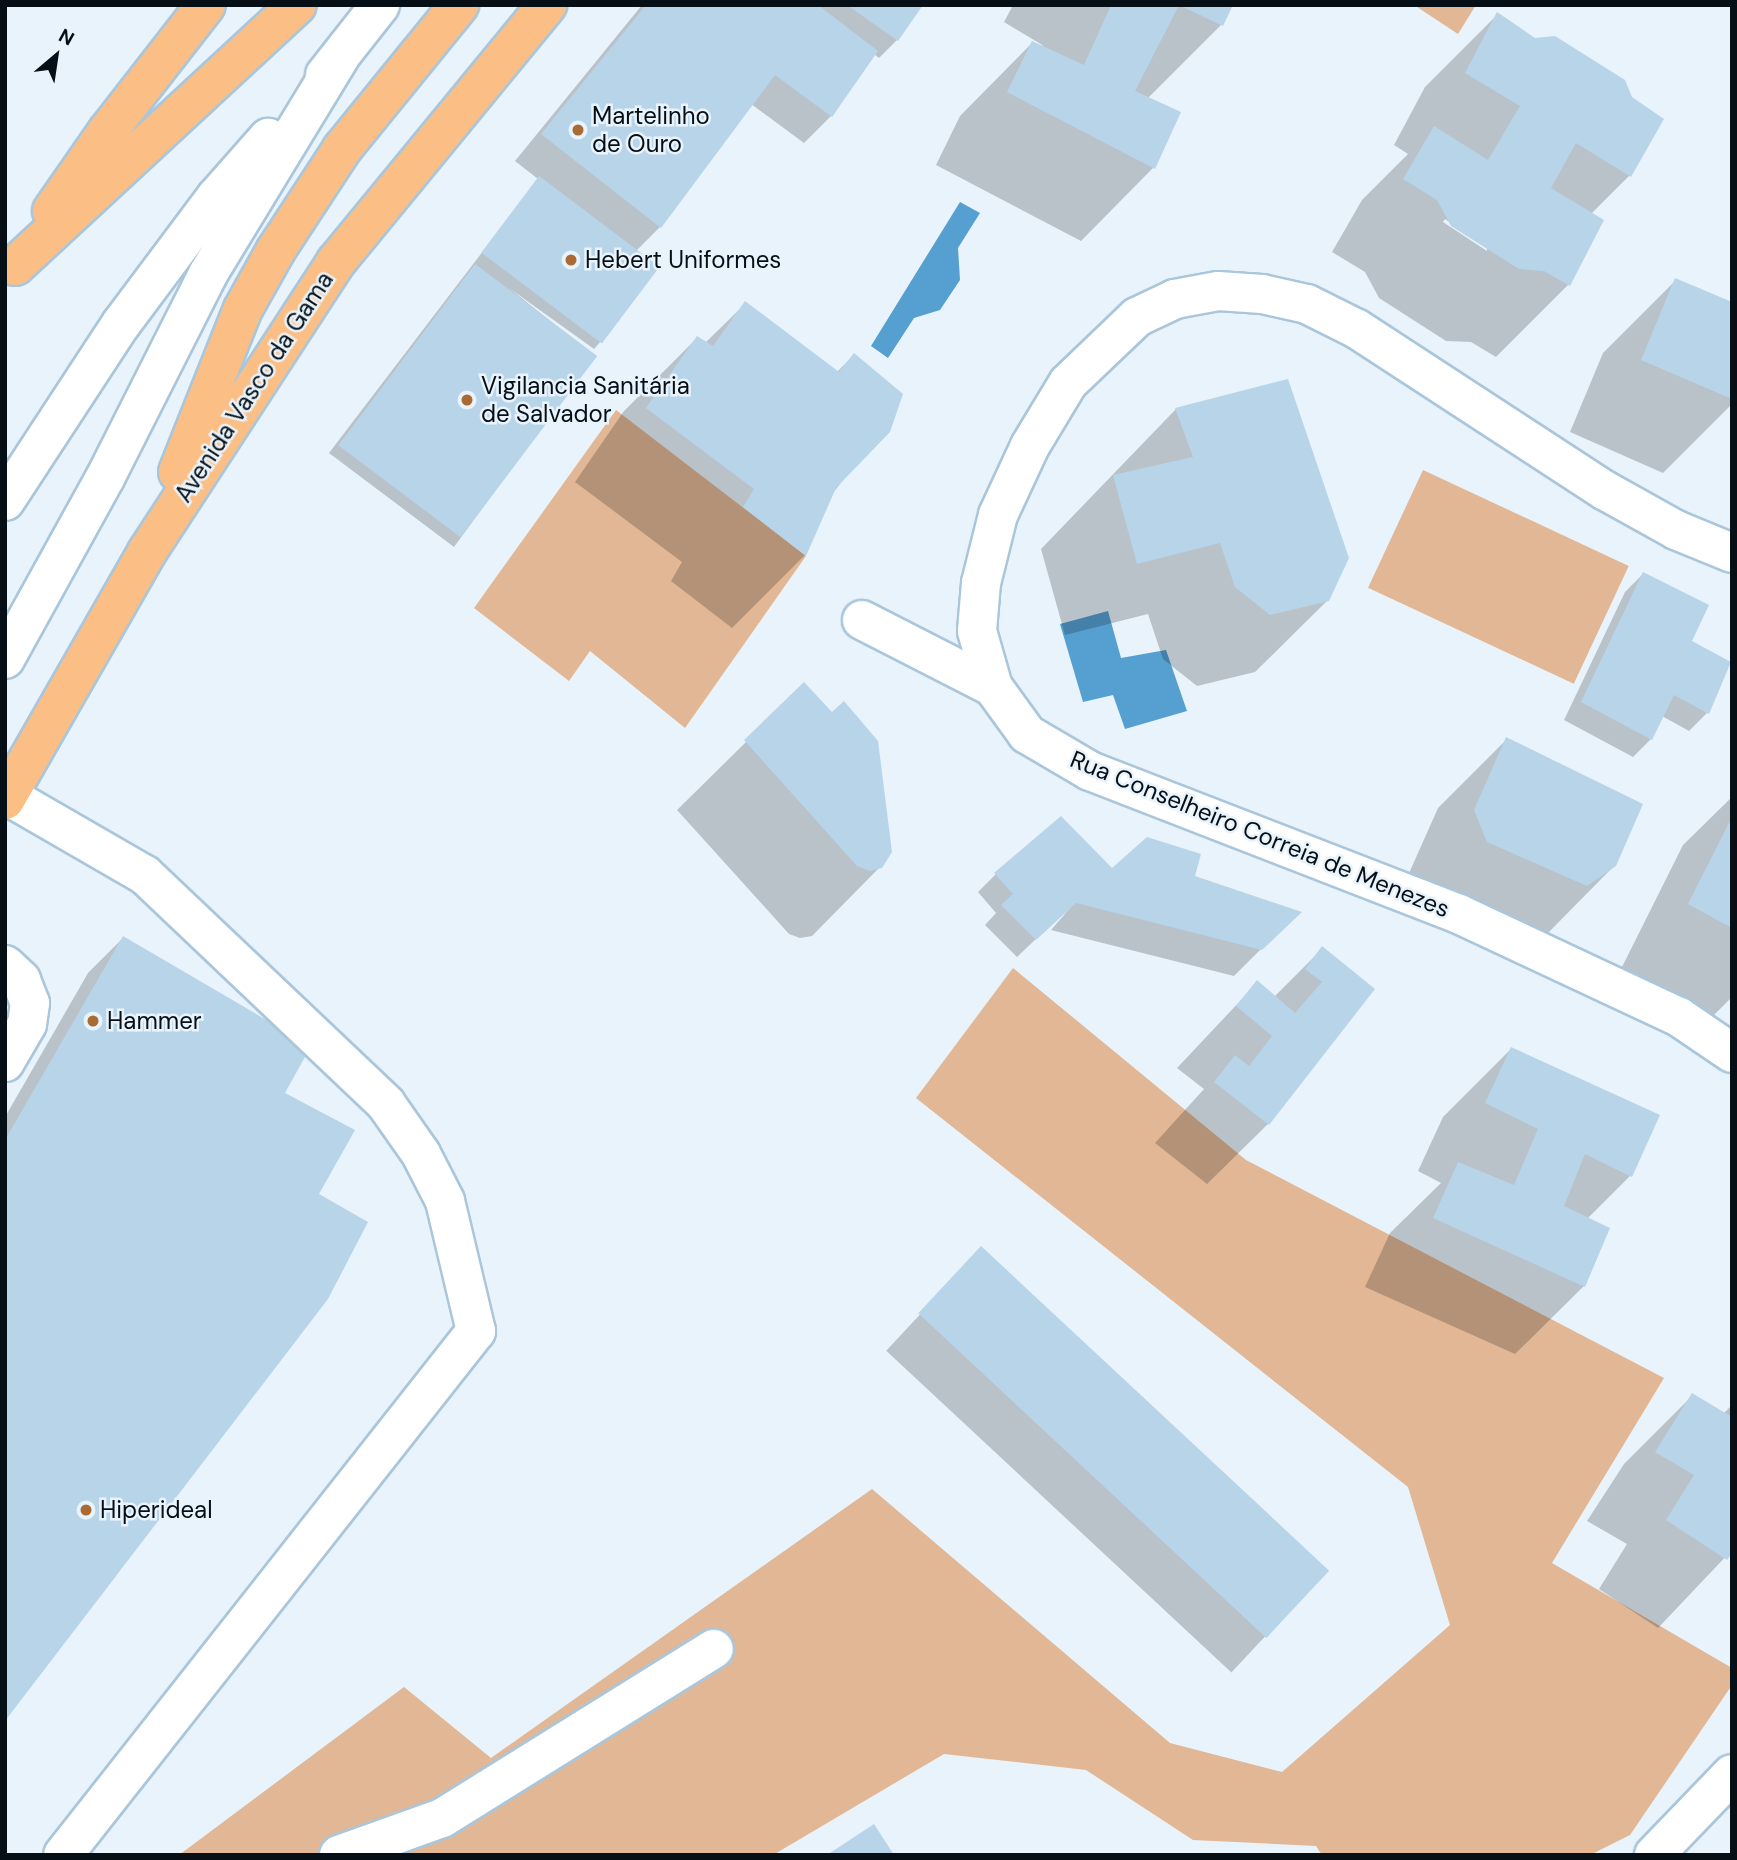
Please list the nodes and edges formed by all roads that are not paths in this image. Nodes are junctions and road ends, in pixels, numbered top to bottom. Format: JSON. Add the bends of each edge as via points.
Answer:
{"nodes":[{"id":1,"x":206,"y":5,"type":"edge"},
{"id":2,"x":297,"y":5,"type":"edge"},
{"id":3,"x":380,"y":5,"type":"edge"},
{"id":4,"x":459,"y":5,"type":"edge"},
{"id":5,"x":547,"y":5,"type":"edge"},
{"id":6,"x":340,"y":57,"type":"junction"},
{"id":7,"x":8,"y":269,"type":"edge"},
{"id":8,"x":5,"y":501,"type":"edge"},
{"id":9,"x":146,"y":552,"type":"junction"},
{"id":10,"x":1732,"y":553,"type":"edge"},
{"id":11,"x":862,"y":620,"type":"dead end"},
{"id":12,"x":5,"y":659,"type":"edge"},
{"id":13,"x":993,"y":687,"type":"junction"},
{"id":14,"x":6,"y":798,"type":"edge"},
{"id":15,"x":5,"y":965,"type":"edge"},
{"id":16,"x":1732,"y":1052,"type":"edge"},
{"id":17,"x":5,"y":1062,"type":"edge"},
{"id":18,"x":714,"y":1649,"type":"dead end"},
{"id":19,"x":1732,"y":1774,"type":"edge"},
{"id":20,"x":1732,"y":1816,"type":"edge"},
{"id":21,"x":1689,"y":1822,"type":"junction"},
{"id":22,"x":63,"y":1855,"type":"edge"},
{"id":23,"x":339,"y":1855,"type":"edge"},
{"id":24,"x":1654,"y":1855,"type":"edge"}],
"edges":[{"from":1,"to":7,"type":"main road"},
{"from":2,"to":7,"type":"main road"},
{"from":3,"to":6,"type":"street"},
{"from":4,"to":9,"type":"main road","via":[[342,149],[275,250],[243,309]]},
{"from":5,"to":9,"type":"main road","name":"Avenida Vasco da Gama","via":[[336,262]]},
{"from":6,"to":8,"type":"street","via":[[216,197],[121,324]]},
{"from":6,"to":12,"type":"street","via":[[208,274],[105,478]]},
{"from":9,"to":14,"type":"main road","name":"Avenida Vasco da Gama"},
{"from":10,"to":13,"type":"street","name":"Rua Conselheiro Correia de Menezes","via":[[1676,530],[1604,490],[1357,329],[1307,304],[1218,291],[1175,299],[1137,317],[1068,383],[1030,446],[998,515],[981,583],[977,631]]},
{"from":11,"to":13,"type":"street"},
{"from":13,"to":16,"type":"street","name":"Rua Conselheiro Correia de Menezes","via":[[1027,734],[1090,771],[1459,914],[1679,1017]]},
{"from":14,"to":22,"type":"street","via":[[145,875],[386,1104],[421,1154],[445,1201],[476,1331]]},
{"from":15,"to":17,"type":"street","via":[[21,980],[30,1003],[27,1024]]},
{"from":18,"to":23,"type":"street","via":[[442,1818]]},
{"from":19,"to":21,"type":"street"},
{"from":20,"to":21,"type":"street"},
{"from":21,"to":24,"type":"street"}]}
